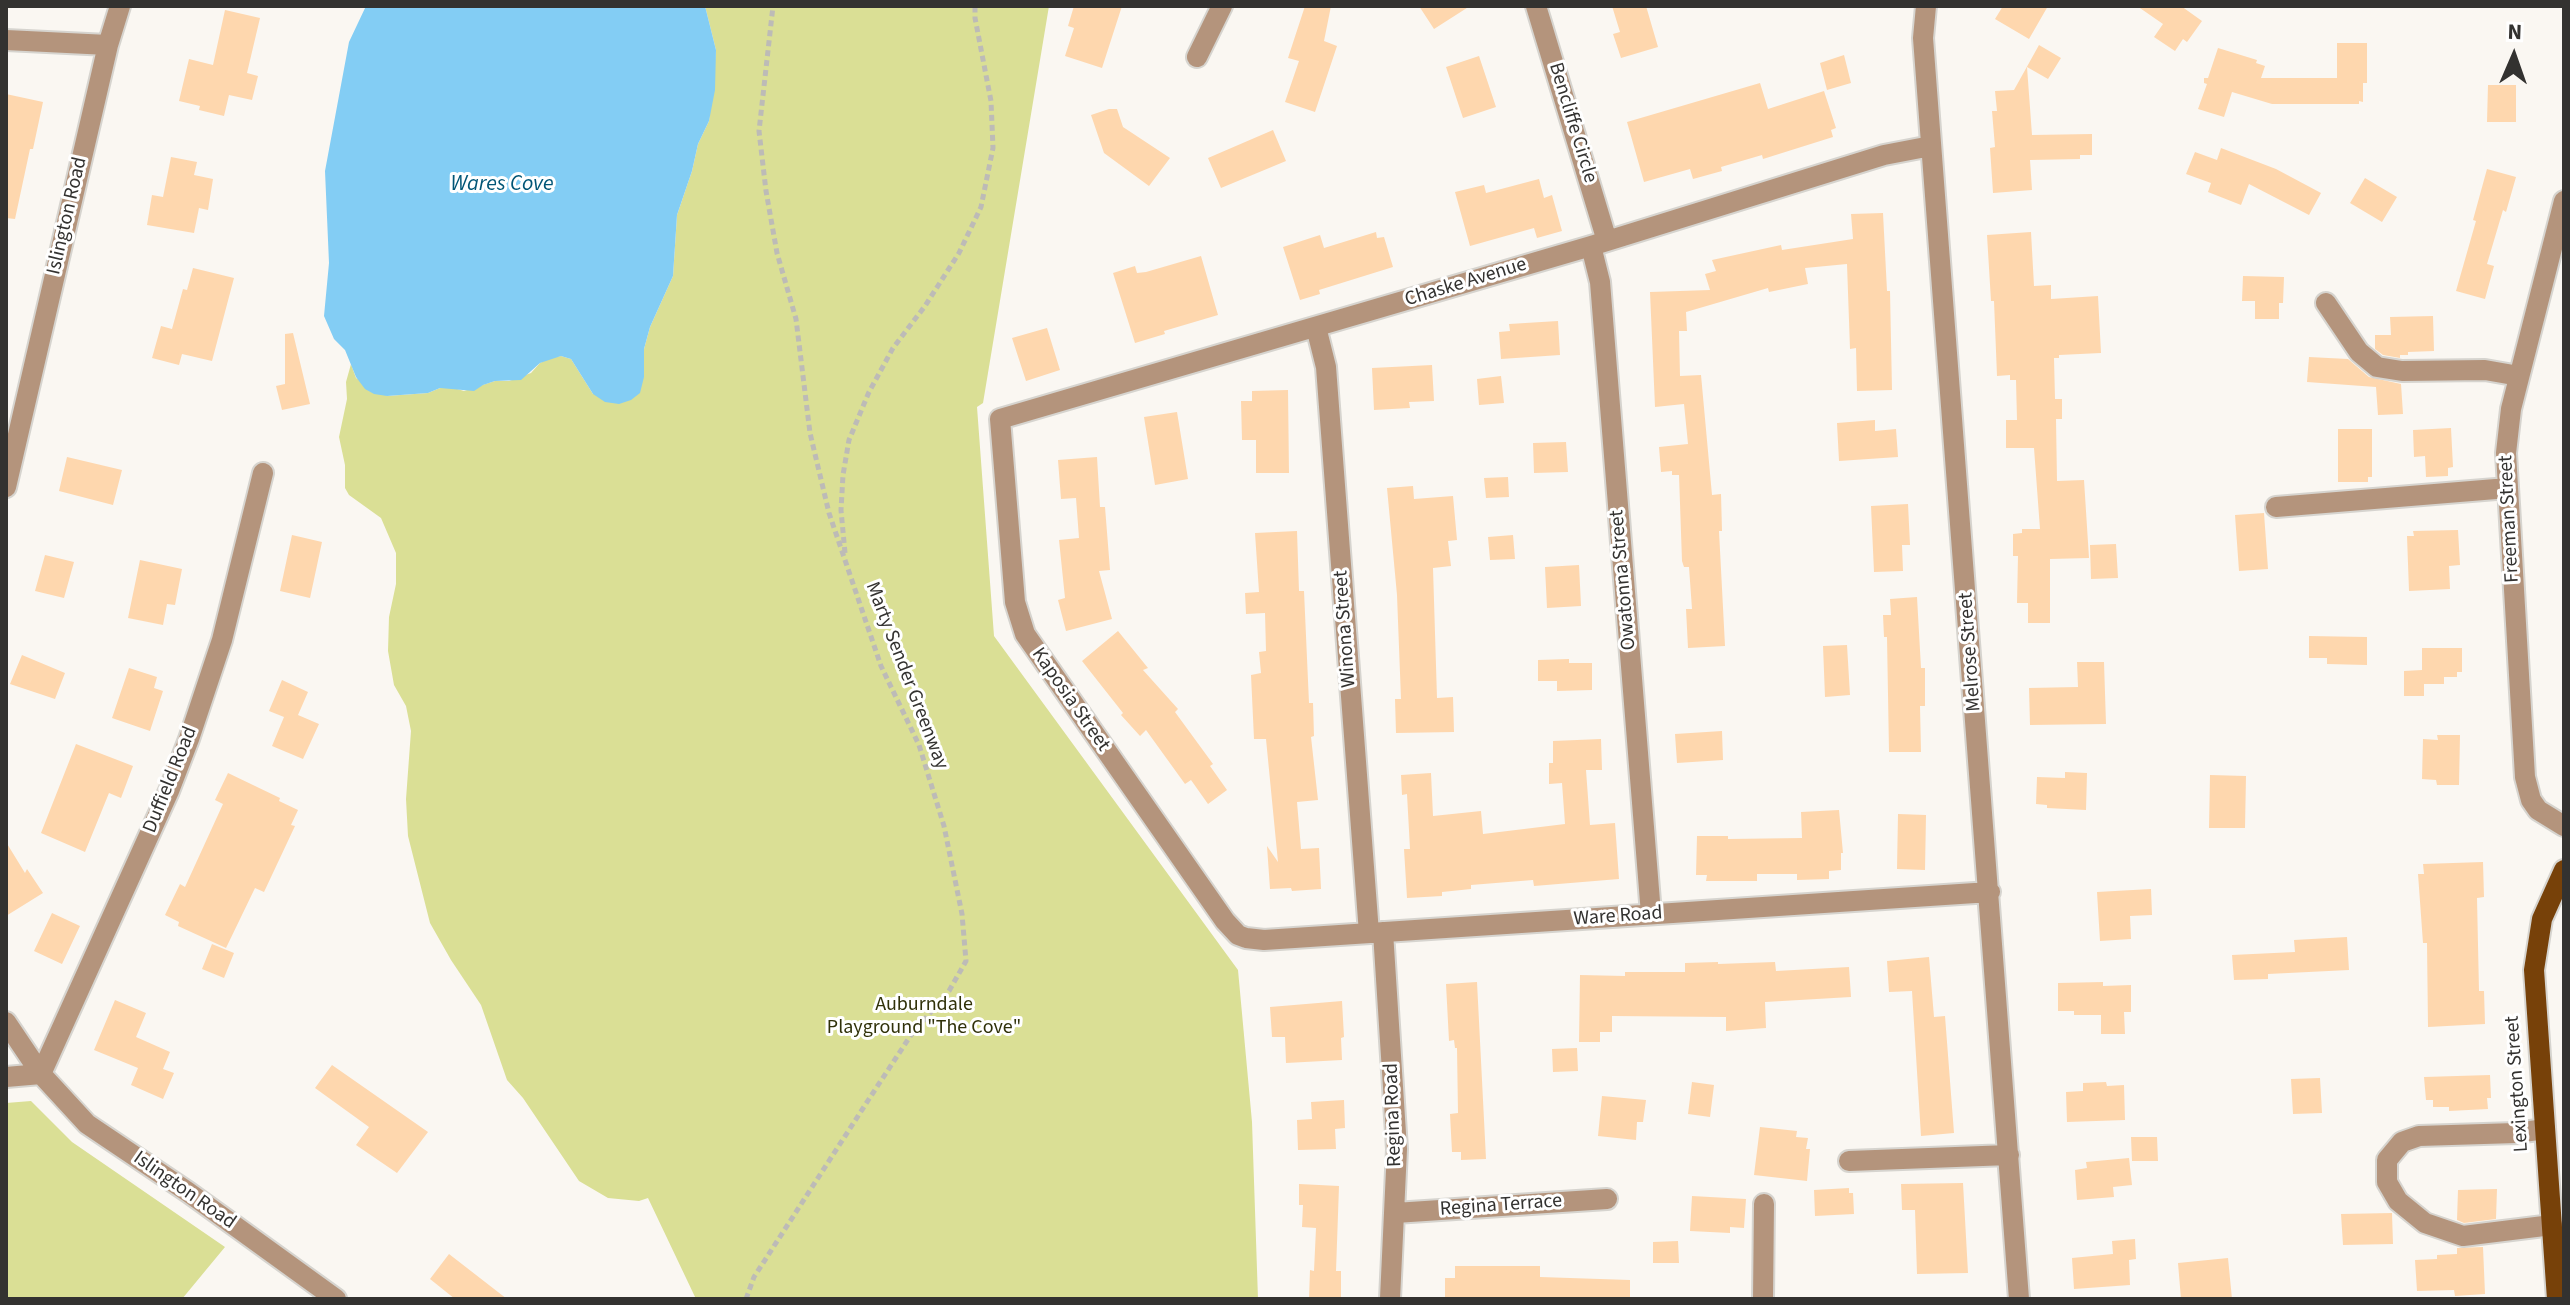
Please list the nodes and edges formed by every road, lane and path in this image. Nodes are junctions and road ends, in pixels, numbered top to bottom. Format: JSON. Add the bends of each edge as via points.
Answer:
{"nodes":[{"id":1,"x":120,"y":6,"type":"edge"},
{"id":2,"x":773,"y":6,"type":"edge"},
{"id":3,"x":975,"y":6,"type":"edge"},
{"id":4,"x":1222,"y":6,"type":"edge"},
{"id":5,"x":1536,"y":6,"type":"edge"},
{"id":6,"x":1926,"y":6,"type":"edge"},
{"id":7,"x":6,"y":40,"type":"edge"},
{"id":8,"x":108,"y":45,"type":"junction"},
{"id":9,"x":1197,"y":57,"type":"dead end"},
{"id":10,"x":1931,"y":146,"type":"junction"},
{"id":11,"x":2564,"y":201,"type":"edge"},
{"id":12,"x":1599,"y":243,"type":"junction"},
{"id":13,"x":2326,"y":303,"type":"dead end"},
{"id":14,"x":1316,"y":327,"type":"junction"},
{"id":15,"x":2519,"y":376,"type":"junction"},
{"id":16,"x":1000,"y":419,"type":"joint"},
{"id":17,"x":263,"y":473,"type":"dead end"},
{"id":18,"x":6,"y":487,"type":"edge"},
{"id":19,"x":2508,"y":488,"type":"junction"},
{"id":20,"x":2276,"y":507,"type":"dead end"},
{"id":21,"x":846,"y":564,"type":"junction"},
{"id":22,"x":2564,"y":826,"type":"edge"},
{"id":23,"x":2564,"y":870,"type":"edge"},
{"id":24,"x":1990,"y":892,"type":"junction"},
{"id":25,"x":1651,"y":914,"type":"junction"},
{"id":26,"x":1376,"y":932,"type":"junction"},
{"id":27,"x":1246,"y":938,"type":"joint"},
{"id":28,"x":6,"y":1022,"type":"edge"},
{"id":29,"x":41,"y":1074,"type":"junction"},
{"id":30,"x":6,"y":1077,"type":"edge"},
{"id":31,"x":2545,"y":1129,"type":"junction"},
{"id":32,"x":2009,"y":1155,"type":"junction"},
{"id":33,"x":1849,"y":1161,"type":"dead end"},
{"id":34,"x":1607,"y":1199,"type":"dead end"},
{"id":35,"x":1764,"y":1204,"type":"dead end"},
{"id":36,"x":1395,"y":1213,"type":"junction"},
{"id":37,"x":2552,"y":1225,"type":"junction"},
{"id":38,"x":336,"y":1299,"type":"edge"},
{"id":39,"x":746,"y":1299,"type":"edge"},
{"id":40,"x":1390,"y":1299,"type":"edge"},
{"id":41,"x":1763,"y":1299,"type":"edge"},
{"id":42,"x":2019,"y":1299,"type":"edge"},
{"id":43,"x":2557,"y":1299,"type":"edge"}],
"edges":[{"from":1,"to":8,"type":"street","name":"Islington Road"},
{"from":2,"to":21,"type":"path","name":"Marty Sender Greenway","via":[[759,131],[766,191],[796,319],[810,433]]},
{"from":3,"to":21,"type":"path","via":[[993,148],[981,207],[959,253],[893,348],[849,440],[841,510]]},
{"from":4,"to":9,"type":"street"},
{"from":5,"to":12,"type":"street","name":"Bencliffe Circle"},
{"from":6,"to":10,"type":"street","name":"Melrose Street","via":[[1923,38]]},
{"from":7,"to":8,"type":"street"},
{"from":8,"to":18,"type":"street","name":"Islington Road"},
{"from":10,"to":12,"type":"street","name":"Chaske Avenue","via":[[1884,155]]},
{"from":10,"to":24,"type":"street","name":"Melrose Street"},
{"from":11,"to":15,"type":"street","name":"Freeman Street"},
{"from":12,"to":14,"type":"street","name":"Chaske Avenue"},
{"from":12,"to":25,"type":"street","name":"Owatonna Street"},
{"from":13,"to":15,"type":"street","via":[[2359,352],[2377,367]]},
{"from":14,"to":16,"type":"street","name":"Chaske Avenue"},
{"from":14,"to":26,"type":"street","name":"Winona Street","via":[[1326,367]]},
{"from":15,"to":19,"type":"street","name":"Freeman Street","via":[[2507,431]]},
{"from":16,"to":27,"type":"street","name":"Kaposia Street","via":[[1015,602],[1025,634],[1225,921]]},
{"from":17,"to":29,"type":"street","name":"Duffield Road","via":[[222,640],[189,739]]},
{"from":19,"to":20,"type":"street"},
{"from":19,"to":22,"type":"street","name":"Freeman Street","via":[[2525,777],[2538,810]]},
{"from":21,"to":39,"type":"path","name":"Marty Sender Greenway","via":[[881,666],[919,745],[944,826],[966,961],[869,1099],[754,1277]]},
{"from":23,"to":31,"type":"main road","name":"Lexington Street","via":[[2542,919],[2535,953]]},
{"from":24,"to":25,"type":"street","name":"Ware Road"},
{"from":24,"to":32,"type":"street","name":"Melrose Street"},
{"from":25,"to":26,"type":"street","name":"Ware Road"},
{"from":26,"to":27,"type":"street","name":"Ware Road"},
{"from":26,"to":36,"type":"street","name":"Regina Road","via":[[1395,1093]]},
{"from":28,"to":29,"type":"street","name":"Islington Road"},
{"from":29,"to":30,"type":"street"},
{"from":29,"to":38,"type":"street","name":"Islington Road","via":[[87,1124]]},
{"from":31,"to":37,"type":"main road","name":"Lexington Street"},
{"from":31,"to":37,"type":"street","via":[[2419,1136],[2402,1142],[2387,1160],[2387,1182],[2398,1201],[2425,1223],[2463,1236]]},
{"from":32,"to":33,"type":"street"},
{"from":32,"to":42,"type":"street","name":"Melrose Street"},
{"from":34,"to":36,"type":"street","name":"Regina Terrace"},
{"from":35,"to":41,"type":"street"},
{"from":36,"to":40,"type":"street","name":"Regina Road"},
{"from":37,"to":43,"type":"main road","name":"Lexington Street"}]}
